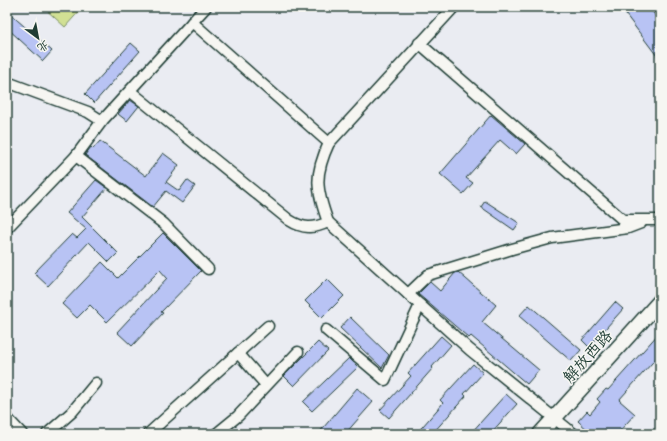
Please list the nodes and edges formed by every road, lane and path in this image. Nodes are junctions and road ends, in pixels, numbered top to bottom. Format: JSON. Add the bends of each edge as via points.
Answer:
{"nodes":[{"id":1,"x":206,"y":7,"type":"edge"},
{"id":2,"x":454,"y":7,"type":"edge"},
{"id":3,"x":192,"y":22,"type":"junction"},
{"id":4,"x":419,"y":43,"type":"junction"},
{"id":5,"x":7,"y":82,"type":"edge"},
{"id":6,"x":130,"y":92,"type":"junction"},
{"id":7,"x":102,"y":121,"type":"junction"},
{"id":8,"x":329,"y":143,"type":"junction"},
{"id":9,"x":76,"y":156,"type":"junction"},
{"id":10,"x":648,"y":220,"type":"junction"},
{"id":11,"x":660,"y":220,"type":"edge"},
{"id":12,"x":328,"y":222,"type":"junction"},
{"id":13,"x":7,"y":228,"type":"edge"},
{"id":14,"x":208,"y":269,"type":"dead end"},
{"id":15,"x":408,"y":294,"type":"junction"},
{"id":16,"x":660,"y":301,"type":"edge"},
{"id":17,"x":420,"y":305,"type":"junction"},
{"id":18,"x":660,"y":312,"type":"edge"},
{"id":19,"x":268,"y":326,"type":"dead end"},
{"id":20,"x":326,"y":330,"type":"dead end"},
{"id":21,"x":298,"y":352,"type":"dead end"},
{"id":22,"x":238,"y":353,"type":"junction"},
{"id":23,"x":96,"y":382,"type":"dead end"},
{"id":24,"x":266,"y":385,"type":"junction"},
{"id":25,"x":7,"y":418,"type":"edge"},
{"id":26,"x":557,"y":420,"type":"junction"},
{"id":27,"x":22,"y":434,"type":"edge"},
{"id":28,"x":47,"y":434,"type":"edge"},
{"id":29,"x":148,"y":434,"type":"edge"},
{"id":30,"x":216,"y":434,"type":"edge"},
{"id":31,"x":540,"y":434,"type":"edge"},
{"id":32,"x":550,"y":434,"type":"edge"},
{"id":33,"x":574,"y":434,"type":"edge"}],
"edges":[{"from":1,"to":3,"type":"street"},
{"from":2,"to":4,"type":"street"},
{"from":3,"to":6,"type":"street"},
{"from":3,"to":8,"type":"street"},
{"from":4,"to":8,"type":"street"},
{"from":4,"to":10,"type":"street","via":[[623,220]]},
{"from":5,"to":7,"type":"street","via":[[88,112]]},
{"from":6,"to":7,"type":"street"},
{"from":6,"to":12,"type":"street","via":[[298,226],[308,228]]},
{"from":7,"to":9,"type":"street"},
{"from":8,"to":12,"type":"street","via":[[320,162],[317,182]]},
{"from":9,"to":13,"type":"street"},
{"from":9,"to":14,"type":"street","via":[[164,224]]},
{"from":10,"to":11,"type":"street"},
{"from":10,"to":15,"type":"street","via":[[628,228],[552,238],[505,251],[428,275]]},
{"from":12,"to":15,"type":"street"},
{"from":15,"to":17,"type":"street"},
{"from":16,"to":26,"type":"street","name":"解放西路"},
{"from":17,"to":20,"type":"street","via":[[385,380]]},
{"from":17,"to":26,"type":"street","via":[[470,350]]},
{"from":18,"to":26,"type":"street","name":"解放西路"},
{"from":19,"to":22,"type":"street"},
{"from":21,"to":24,"type":"street"},
{"from":22,"to":24,"type":"street"},
{"from":22,"to":29,"type":"street"},
{"from":23,"to":28,"type":"street","via":[[72,412]]},
{"from":24,"to":30,"type":"street","via":[[238,416]]},
{"from":25,"to":27,"type":"street"},
{"from":26,"to":31,"type":"street","name":"解放西路"},
{"from":26,"to":32,"type":"street","name":"解放西路"},
{"from":26,"to":33,"type":"street"}]}
